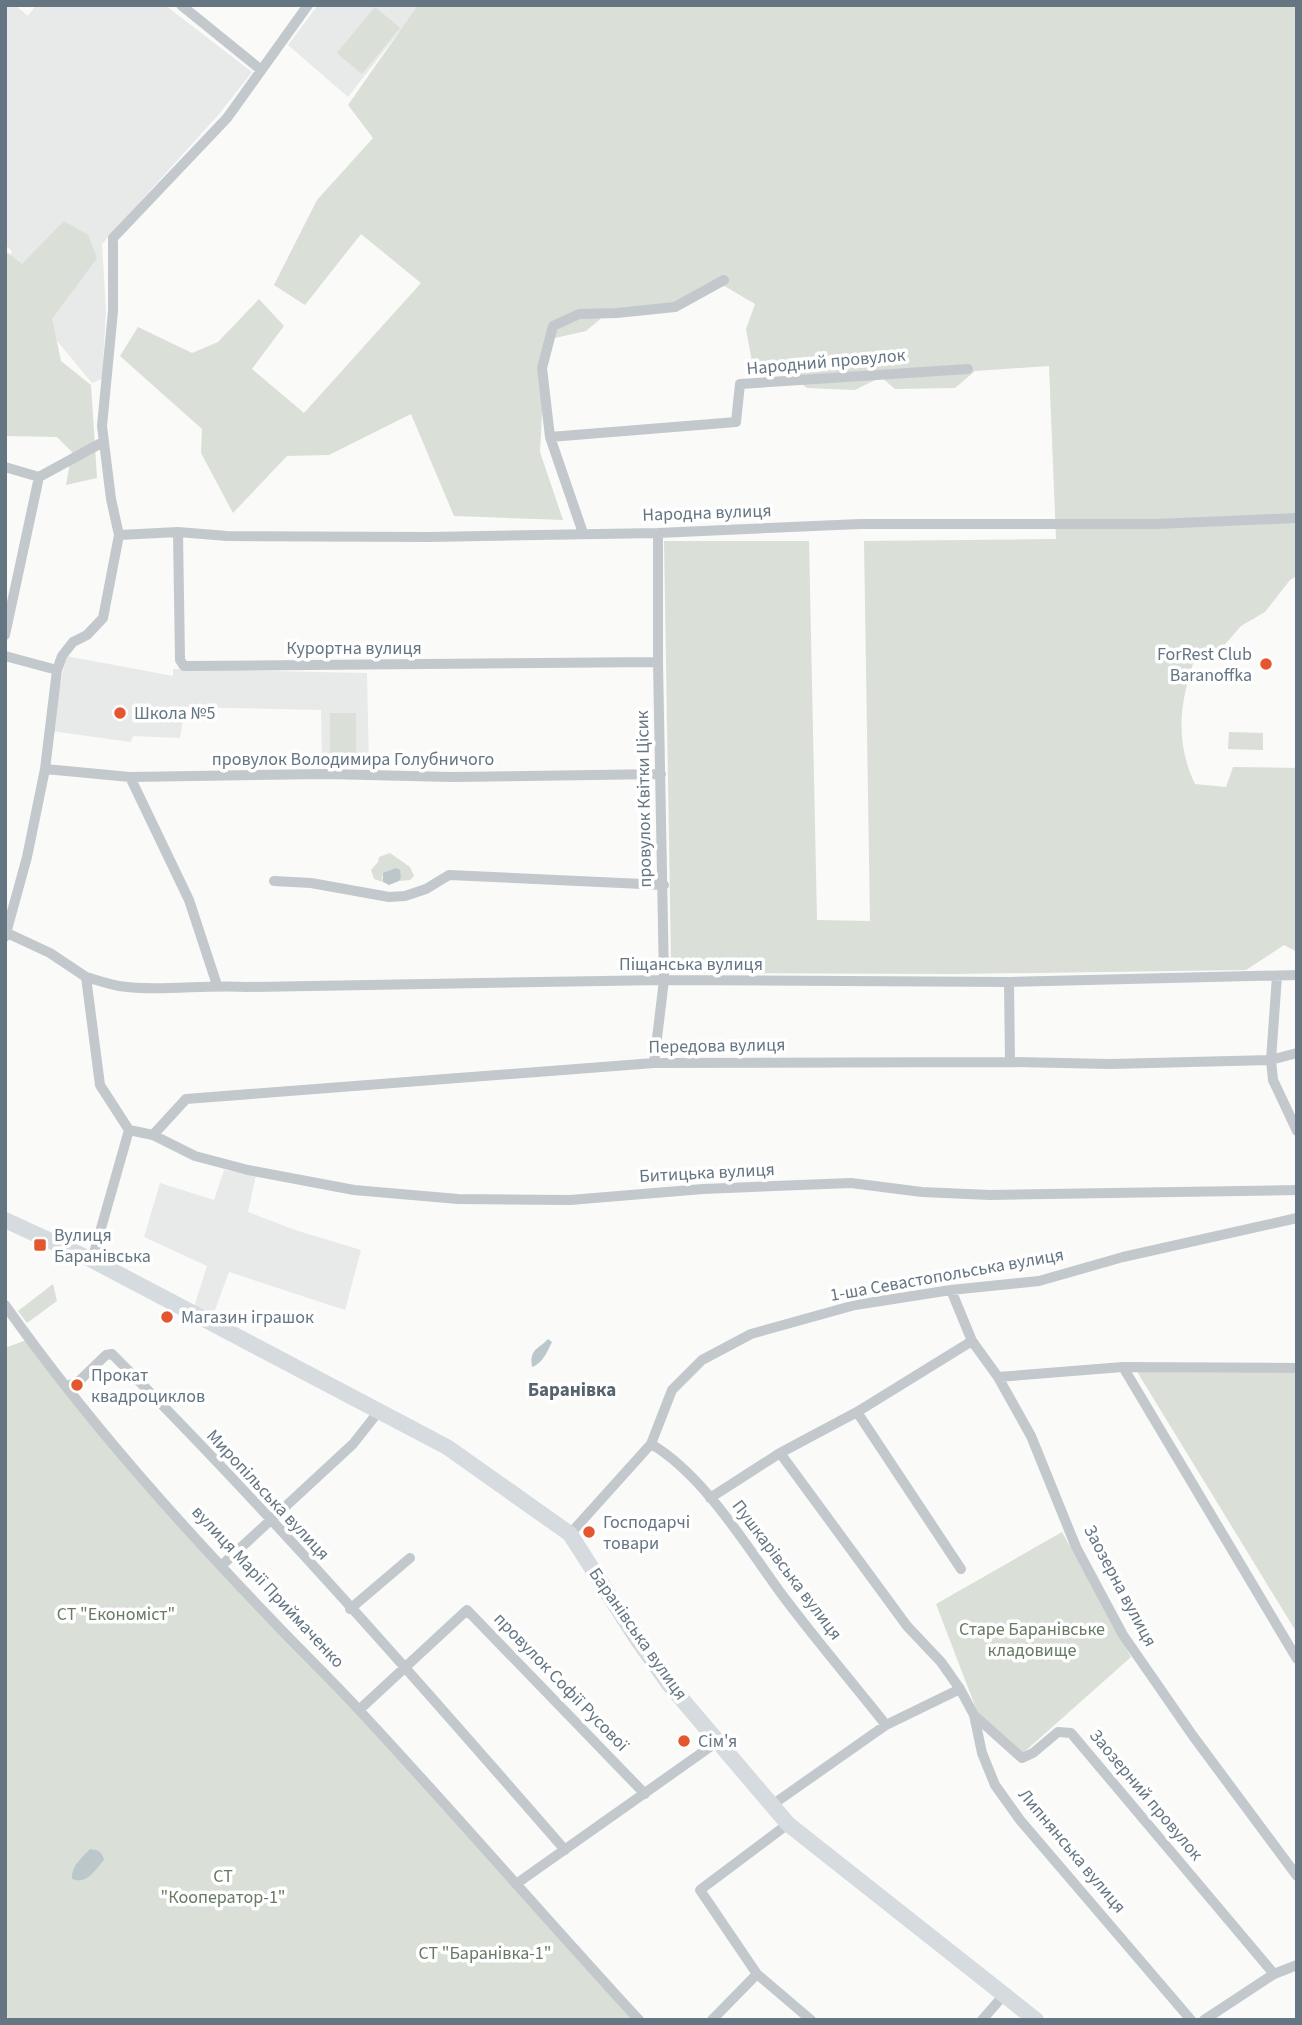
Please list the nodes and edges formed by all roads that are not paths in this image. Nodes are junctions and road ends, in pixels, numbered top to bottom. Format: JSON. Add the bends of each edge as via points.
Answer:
{"nodes":[{"id":1,"x":181,"y":5,"type":"edge"},
{"id":2,"x":308,"y":5,"type":"edge"},
{"id":3,"x":260,"y":69,"type":"junction"},
{"id":4,"x":724,"y":280,"type":"dead end"},
{"id":5,"x":968,"y":369,"type":"dead end"},
{"id":6,"x":550,"y":437,"type":"junction"},
{"id":7,"x":103,"y":442,"type":"junction"},
{"id":8,"x":5,"y":467,"type":"edge"},
{"id":9,"x":39,"y":477,"type":"junction"},
{"id":10,"x":1297,"y":517,"type":"edge"},
{"id":11,"x":178,"y":532,"type":"junction"},
{"id":12,"x":583,"y":533,"type":"junction"},
{"id":13,"x":658,"y":533,"type":"junction"},
{"id":14,"x":119,"y":535,"type":"junction"},
{"id":15,"x":5,"y":635,"type":"edge"},
{"id":16,"x":5,"y":656,"type":"edge"},
{"id":17,"x":658,"y":662,"type":"junction"},
{"id":18,"x":57,"y":670,"type":"junction"},
{"id":19,"x":45,"y":769,"type":"junction"},
{"id":20,"x":662,"y":774,"type":"junction"},
{"id":21,"x":130,"y":777,"type":"junction"},
{"id":22,"x":274,"y":881,"type":"dead end"},
{"id":23,"x":664,"y":885,"type":"junction"},
{"id":24,"x":9,"y":909,"type":"edge"},
{"id":25,"x":6,"y":935,"type":"edge"},
{"id":26,"x":1297,"y":975,"type":"edge"},
{"id":27,"x":1277,"y":976,"type":"junction"},
{"id":28,"x":86,"y":977,"type":"junction"},
{"id":29,"x":664,"y":980,"type":"junction"},
{"id":30,"x":1009,"y":982,"type":"junction"},
{"id":31,"x":217,"y":985,"type":"junction"},
{"id":32,"x":1297,"y":1053,"type":"edge"},
{"id":33,"x":1271,"y":1060,"type":"junction"},
{"id":34,"x":1010,"y":1062,"type":"junction"},
{"id":35,"x":654,"y":1063,"type":"junction"},
{"id":36,"x":129,"y":1130,"type":"junction"},
{"id":37,"x":1297,"y":1130,"type":"edge"},
{"id":38,"x":153,"y":1135,"type":"junction"},
{"id":39,"x":1297,"y":1190,"type":"edge"},
{"id":40,"x":1297,"y":1218,"type":"edge"},
{"id":41,"x":5,"y":1220,"type":"edge"},
{"id":42,"x":92,"y":1260,"type":"junction"},
{"id":43,"x":951,"y":1290,"type":"junction"},
{"id":44,"x":5,"y":1306,"type":"edge"},
{"id":45,"x":972,"y":1341,"type":"junction"},
{"id":46,"x":1123,"y":1367,"type":"junction"},
{"id":47,"x":1297,"y":1368,"type":"edge"},
{"id":48,"x":998,"y":1377,"type":"junction"},
{"id":49,"x":68,"y":1387,"type":"junction"},
{"id":50,"x":379,"y":1411,"type":"junction"},
{"id":51,"x":857,"y":1412,"type":"junction"},
{"id":52,"x":651,"y":1444,"type":"junction"},
{"id":53,"x":780,"y":1453,"type":"junction"},
{"id":54,"x":710,"y":1498,"type":"junction"},
{"id":55,"x":271,"y":1522,"type":"junction"},
{"id":56,"x":570,"y":1534,"type":"junction"},
{"id":57,"x":410,"y":1558,"type":"dead end"},
{"id":58,"x":221,"y":1566,"type":"junction"},
{"id":59,"x":961,"y":1569,"type":"dead end"},
{"id":60,"x":350,"y":1609,"type":"junction"},
{"id":61,"x":1297,"y":1659,"type":"edge"},
{"id":62,"x":405,"y":1669,"type":"junction"},
{"id":63,"x":960,"y":1689,"type":"junction"},
{"id":64,"x":359,"y":1710,"type":"junction"},
{"id":65,"x":974,"y":1715,"type":"junction"},
{"id":66,"x":886,"y":1725,"type":"junction"},
{"id":67,"x":717,"y":1742,"type":"junction"},
{"id":68,"x":645,"y":1794,"type":"junction"},
{"id":69,"x":772,"y":1805,"type":"junction"},
{"id":70,"x":788,"y":1824,"type":"junction"},
{"id":71,"x":565,"y":1850,"type":"junction"},
{"id":72,"x":1297,"y":1876,"type":"edge"},
{"id":73,"x":516,"y":1884,"type":"junction"},
{"id":74,"x":1297,"y":1965,"type":"edge"},
{"id":75,"x":757,"y":1974,"type":"junction"},
{"id":76,"x":1274,"y":1974,"type":"junction"},
{"id":77,"x":1003,"y":1996,"type":"junction"},
{"id":78,"x":639,"y":2020,"type":"edge"},
{"id":79,"x":712,"y":2020,"type":"edge"},
{"id":80,"x":811,"y":2020,"type":"edge"},
{"id":81,"x":982,"y":2020,"type":"edge"},
{"id":82,"x":1036,"y":2020,"type":"edge"},
{"id":83,"x":1191,"y":2020,"type":"edge"},
{"id":84,"x":1204,"y":2020,"type":"edge"}],
"edges":[{"from":1,"to":3,"type":"street"},
{"from":2,"to":3,"type":"street"},
{"from":3,"to":7,"type":"street","via":[[227,118],[113,238],[113,311]]},
{"from":4,"to":6,"type":"street","via":[[675,307],[579,314],[553,326],[542,368]]},
{"from":5,"to":6,"type":"street","name":"Народний провулок","via":[[740,384],[736,422]]},
{"from":6,"to":12,"type":"street"},
{"from":7,"to":9,"type":"street"},
{"from":7,"to":14,"type":"street"},
{"from":8,"to":9,"type":"street"},
{"from":9,"to":15,"type":"street"},
{"from":10,"to":13,"type":"street","name":"Народна вулиця","via":[[1156,524],[860,524]]},
{"from":11,"to":12,"type":"street","name":"Народна вулиця","via":[[429,537]]},
{"from":11,"to":14,"type":"street","name":"Народна вулиця"},
{"from":11,"to":17,"type":"street","name":"Курортна вулиця","via":[[180,660],[184,666]]},
{"from":12,"to":13,"type":"street","name":"Народна вулиця"},
{"from":13,"to":17,"type":"street","name":"провулок Квітки Цісик"},
{"from":14,"to":18,"type":"street","via":[[103,618],[73,642]]},
{"from":16,"to":18,"type":"street"},
{"from":17,"to":20,"type":"street","name":"провулок Квітки Цісик"},
{"from":18,"to":19,"type":"street"},
{"from":19,"to":21,"type":"street","name":"провулок Володимира Голубничого"},
{"from":19,"to":24,"type":"street"},
{"from":20,"to":21,"type":"street","name":"провулок Володимира Голубничого"},
{"from":20,"to":23,"type":"street","name":"провулок Квітки Цісик"},
{"from":21,"to":31,"type":"street","via":[[189,900]]},
{"from":22,"to":23,"type":"street","via":[[389,897],[426,889],[449,875]]},
{"from":23,"to":29,"type":"street","name":"провулок Квітки Цісик"},
{"from":24,"to":25,"type":"street"},
{"from":25,"to":28,"type":"street","name":"Піщанська вулиця","via":[[50,953]]},
{"from":26,"to":27,"type":"street","name":"Піщанська вулиця"},
{"from":27,"to":30,"type":"street","name":"Піщанська вулиця"},
{"from":27,"to":33,"type":"street"},
{"from":28,"to":31,"type":"street","name":"Піщанська вулиця","via":[[119,986]]},
{"from":28,"to":36,"type":"street","via":[[100,1085]]},
{"from":29,"to":30,"type":"street","name":"Піщанська вулиця"},
{"from":29,"to":31,"type":"street","name":"Піщанська вулиця"},
{"from":29,"to":35,"type":"street","name":"провулок Квітки Цісик"},
{"from":30,"to":34,"type":"street"},
{"from":32,"to":33,"type":"street","name":"Передова вулиця"},
{"from":33,"to":34,"type":"street","name":"Передова вулиця"},
{"from":33,"to":37,"type":"street","via":[[1273,1080]]},
{"from":34,"to":35,"type":"street","name":"Передова вулиця"},
{"from":35,"to":38,"type":"street","name":"Передова вулиця","via":[[186,1099]]},
{"from":36,"to":38,"type":"street","name":"Битицька вулиця"},
{"from":36,"to":42,"type":"street"},
{"from":38,"to":39,"type":"street","name":"Битицька вулиця","via":[[195,1156],[247,1170],[354,1191],[458,1199],[570,1200],[851,1183],[990,1195]]},
{"from":40,"to":43,"type":"street","name":"1-ша Севастопольська вулиця","via":[[1039,1281]]},
{"from":41,"to":42,"type":"main road","name":"Баранівська вулиця"},
{"from":42,"to":50,"type":"main road","name":"Баранівська вулиця"},
{"from":43,"to":45,"type":"street","name":"Заозерна вулиця"},
{"from":43,"to":52,"type":"street","name":"1-ша Севастопольська вулиця","via":[[855,1305],[751,1334],[702,1360],[672,1390]]},
{"from":44,"to":49,"type":"street","name":"вулиця Марії Приймаченко"},
{"from":45,"to":48,"type":"street","name":"Заозерна вулиця"},
{"from":45,"to":51,"type":"street"},
{"from":46,"to":47,"type":"street"},
{"from":46,"to":48,"type":"street"},
{"from":46,"to":61,"type":"street"},
{"from":48,"to":72,"type":"street","name":"Заозерна вулиця","via":[[1031,1436],[1076,1547],[1123,1635]]},
{"from":49,"to":55,"type":"street","name":"Миропільська вулиця","via":[[111,1354]]},
{"from":49,"to":58,"type":"street","name":"вулиця Марії Приймаченко"},
{"from":50,"to":55,"type":"street","via":[[353,1444]]},
{"from":50,"to":56,"type":"main road","name":"Баранівська вулиця","via":[[447,1447]]},
{"from":51,"to":53,"type":"street"},
{"from":51,"to":59,"type":"street"},
{"from":52,"to":54,"type":"street","name":"Пушкарівська вулиця","via":[[672,1456]]},
{"from":52,"to":56,"type":"street","name":"1-ша Севастопольська вулиця"},
{"from":53,"to":54,"type":"street"},
{"from":53,"to":63,"type":"street","name":"Липнянська вулиця","via":[[907,1626]]},
{"from":54,"to":66,"type":"street","name":"Пушкарівська вулиця"},
{"from":55,"to":58,"type":"street"},
{"from":55,"to":60,"type":"street","name":"Миропільська вулиця"},
{"from":56,"to":67,"type":"main road","name":"Баранівська вулиця","via":[[668,1683]]},
{"from":57,"to":60,"type":"street"},
{"from":58,"to":64,"type":"street","name":"вулиця Марії Приймаченко"},
{"from":60,"to":62,"type":"street","name":"Миропільська вулиця"},
{"from":62,"to":64,"type":"street","name":"провулок Софії Русової"},
{"from":62,"to":68,"type":"street","name":"провулок Софії Русової","via":[[467,1610]]},
{"from":62,"to":71,"type":"street","name":"Миропільська вулиця"},
{"from":63,"to":65,"type":"street","name":"Липнянська вулиця"},
{"from":63,"to":66,"type":"street"},
{"from":64,"to":73,"type":"street","name":"вулиця Марії Приймаченко"},
{"from":65,"to":76,"type":"street","name":"Заозерний провулок","via":[[1022,1758],[1058,1732],[1071,1733]]},
{"from":65,"to":83,"type":"street","name":"Липнянська вулиця","via":[[995,1785]]},
{"from":66,"to":69,"type":"street"},
{"from":67,"to":68,"type":"street"},
{"from":67,"to":69,"type":"main road","name":"Баранівська вулиця"},
{"from":68,"to":71,"type":"street"},
{"from":69,"to":70,"type":"main road","name":"Баранівська вулиця"},
{"from":70,"to":75,"type":"street","via":[[700,1890]]},
{"from":70,"to":77,"type":"main road","name":"Баранівська вулиця"},
{"from":71,"to":73,"type":"street"},
{"from":73,"to":78,"type":"street","name":"вулиця Марії Приймаченко"},
{"from":74,"to":76,"type":"street"},
{"from":75,"to":79,"type":"street"},
{"from":75,"to":80,"type":"street"},
{"from":76,"to":84,"type":"street"},
{"from":77,"to":81,"type":"street"},
{"from":77,"to":82,"type":"main road","name":"Баранівська вулиця"}]}
